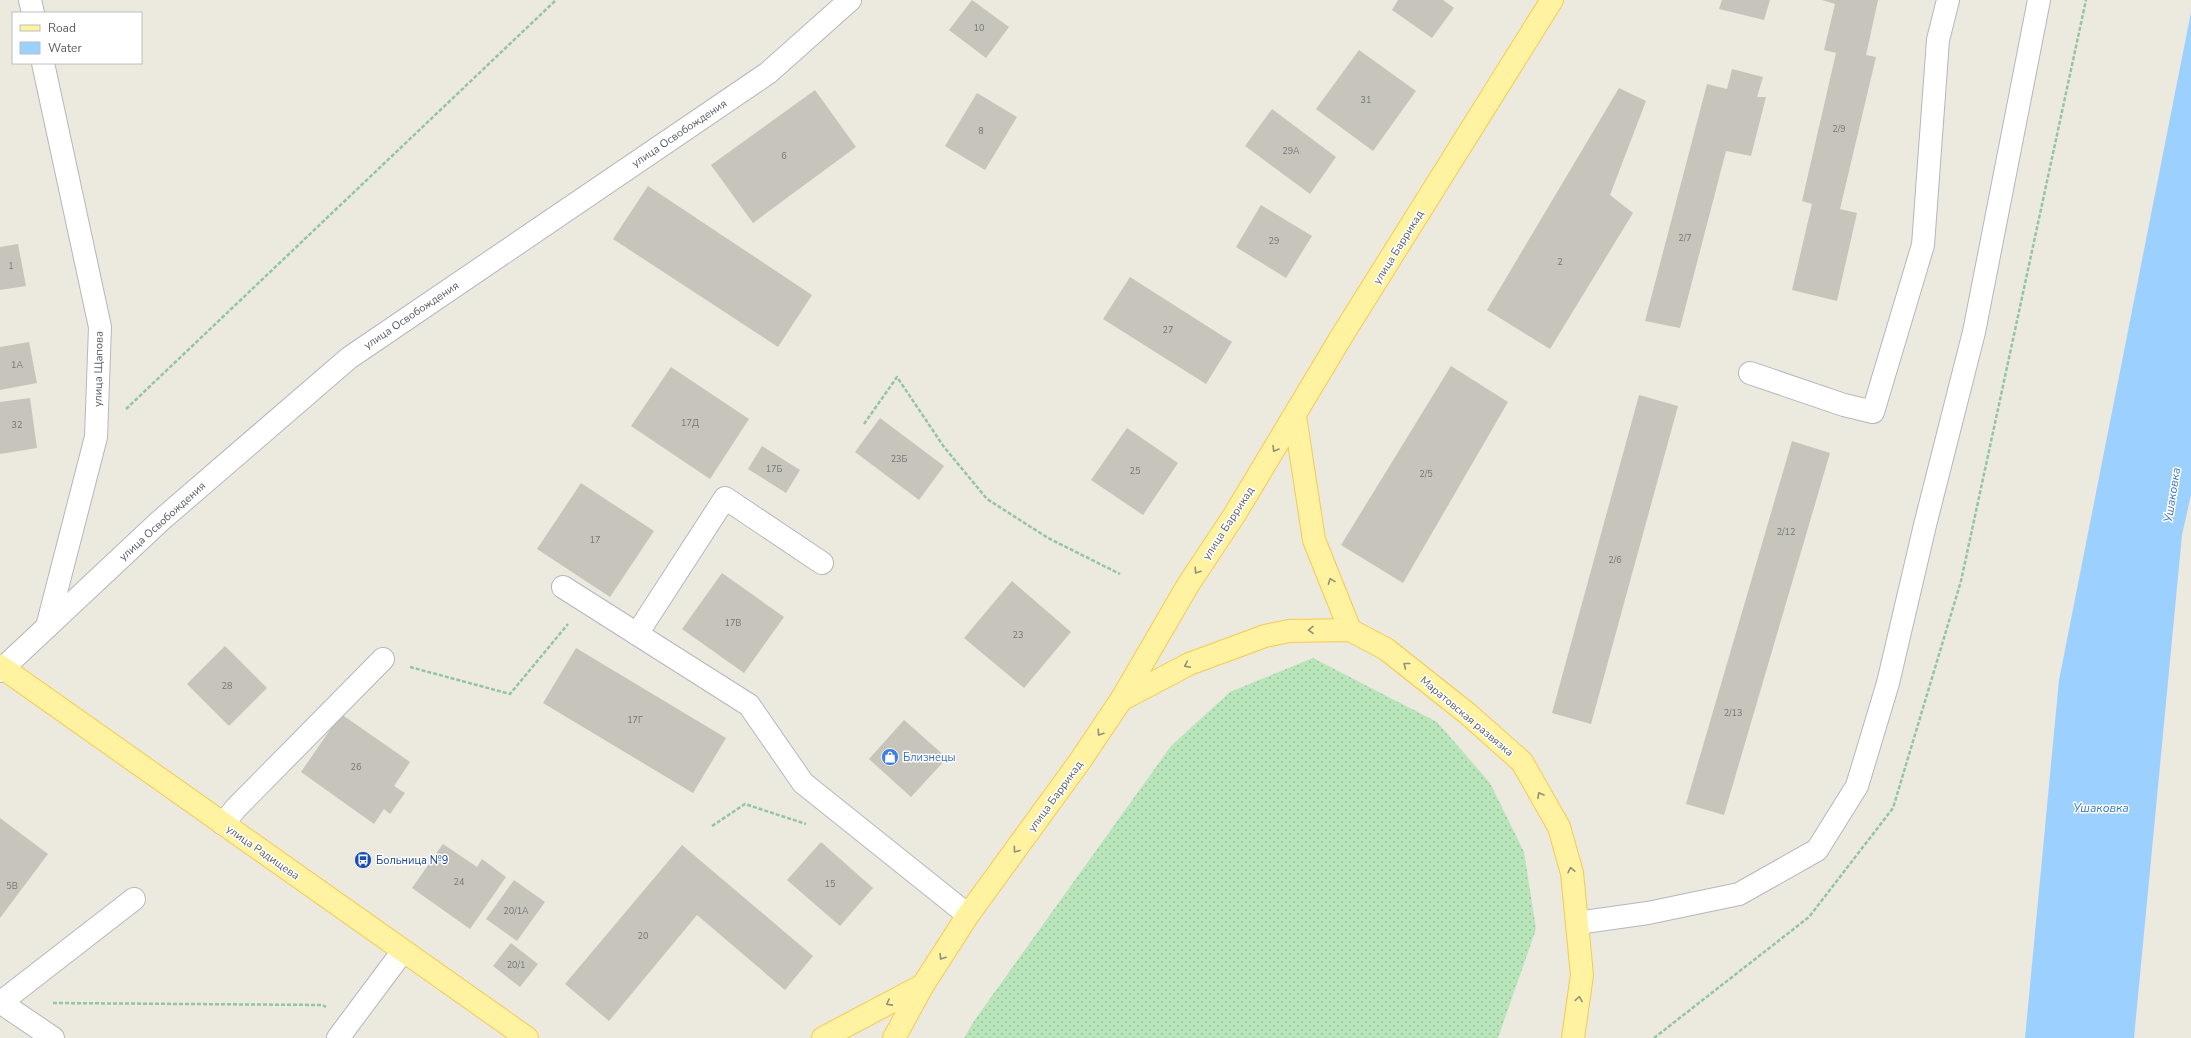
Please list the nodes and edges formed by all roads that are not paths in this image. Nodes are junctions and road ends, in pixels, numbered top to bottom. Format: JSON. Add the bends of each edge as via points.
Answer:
{"nodes":[{"id":1,"x":30,"y":0,"type":"edge"},
{"id":2,"x":850,"y":0,"type":"edge"},
{"id":3,"x":1552,"y":0,"type":"edge"},
{"id":4,"x":1948,"y":0,"type":"edge"},
{"id":5,"x":2039,"y":0,"type":"edge"},
{"id":6,"x":33,"y":12,"type":"edge"},
{"id":7,"x":43,"y":64,"type":"edge"},
{"id":8,"x":1750,"y":373,"type":"dead end"},
{"id":9,"x":1295,"y":416,"type":"junction"},
{"id":10,"x":822,"y":563,"type":"dead end"},
{"id":11,"x":563,"y":587,"type":"dead end"},
{"id":12,"x":47,"y":627,"type":"junction"},
{"id":13,"x":1350,"y":630,"type":"junction"},
{"id":14,"x":636,"y":634,"type":"junction"},
{"id":15,"x":383,"y":659,"type":"road end"},
{"id":16,"x":1,"y":669,"type":"edge"},
{"id":17,"x":1121,"y":700,"type":"junction"},
{"id":18,"x":223,"y":824,"type":"junction"},
{"id":19,"x":134,"y":899,"type":"dead end"},
{"id":20,"x":968,"y":915,"type":"junction"},
{"id":21,"x":1577,"y":923,"type":"junction"},
{"id":22,"x":403,"y":951,"type":"junction"},
{"id":23,"x":923,"y":985,"type":"junction"},
{"id":24,"x":0,"y":1002,"type":"edge"},
{"id":25,"x":53,"y":1038,"type":"edge"},
{"id":26,"x":338,"y":1038,"type":"edge"},
{"id":27,"x":527,"y":1038,"type":"edge"},
{"id":28,"x":823,"y":1038,"type":"edge"},
{"id":29,"x":894,"y":1038,"type":"edge"},
{"id":30,"x":1573,"y":1038,"type":"edge"}],
"edges":[{"from":1,"to":6,"type":"street"},
{"from":2,"to":12,"type":"street","name":"улица Освобождения","via":[[768,73],[349,358],[160,521]]},
{"from":3,"to":9,"type":"main road","name":"улица Баррикад","via":[[1343,334]]},
{"from":4,"to":8,"type":"street","via":[[1938,40],[1923,246],[1873,412],[1844,405]]},
{"from":5,"to":21,"type":"street","via":[[1974,332],[1888,683],[1857,786],[1817,850],[1739,894],[1648,913]]},
{"from":7,"to":12,"type":"street","name":"улица Щапова","via":[[100,327],[96,437]]},
{"from":13,"to":9,"type":"main road","one_way":true,"via":[[1314,540]]},
{"from":9,"to":17,"type":"main road","name":"улица Баррикад","one_way":true,"via":[[1188,585]]},
{"from":10,"to":14,"type":"street","via":[[725,498]]},
{"from":11,"to":14,"type":"street"},
{"from":12,"to":16,"type":"street","name":"улица Освобождения"},
{"from":13,"to":17,"type":"main road","one_way":true,"via":[[1309,629],[1265,636],[1189,664]]},
{"from":21,"to":13,"type":"main road","name":"Маратовская развязка","one_way":true,"via":[[1572,873],[1559,827],[1522,762],[1468,714],[1386,649]]},
{"from":14,"to":20,"type":"street","via":[[749,705],[803,783]]},
{"from":15,"to":18,"type":"street"},
{"from":16,"to":18,"type":"main road","name":"улица Радищева"},
{"from":17,"to":20,"type":"main road","name":"улица Баррикад","one_way":true},
{"from":18,"to":22,"type":"main road","name":"улица Радищева"},
{"from":19,"to":24,"type":"street"},
{"from":20,"to":23,"type":"main road","name":"улица Баррикад","one_way":true},
{"from":30,"to":21,"type":"main road","name":"Маратовская развязка","one_way":true,"via":[[1582,975]]},
{"from":22,"to":26,"type":"street"},
{"from":22,"to":27,"type":"main road","name":"улица Радищева"},
{"from":23,"to":28,"type":"main road","one_way":true},
{"from":23,"to":29,"type":"main road","name":"улица Баррикад"},
{"from":24,"to":25,"type":"street"}]}
